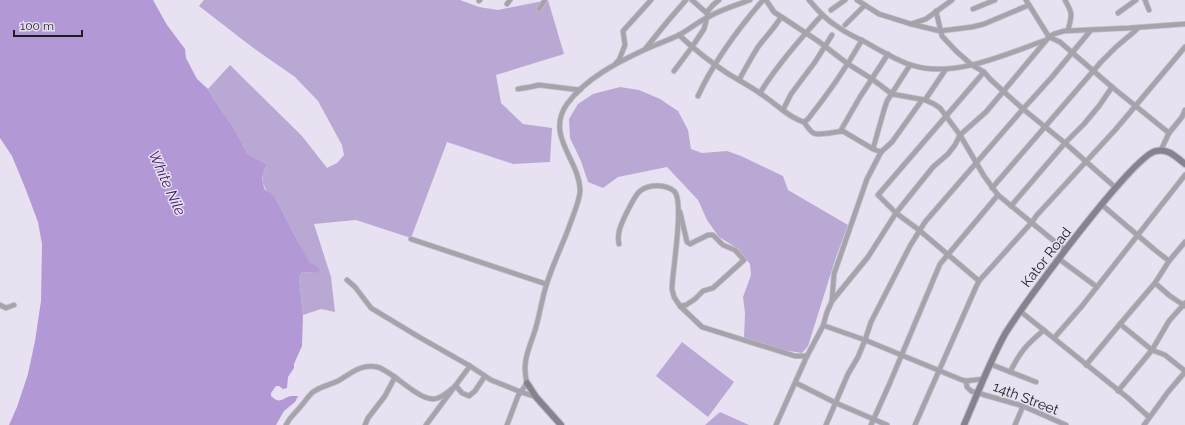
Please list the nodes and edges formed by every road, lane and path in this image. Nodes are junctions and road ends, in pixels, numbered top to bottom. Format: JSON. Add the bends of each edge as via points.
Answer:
{"nodes":[{"id":1,"x":545,"y":0,"type":"edge"},
{"id":2,"x":651,"y":0,"type":"edge"},
{"id":3,"x":686,"y":0,"type":"edge"},
{"id":4,"x":692,"y":0,"type":"edge"},
{"id":5,"x":719,"y":0,"type":"edge"},
{"id":6,"x":750,"y":0,"type":"edge"},
{"id":7,"x":763,"y":0,"type":"edge"},
{"id":8,"x":766,"y":0,"type":"edge"},
{"id":9,"x":810,"y":0,"type":"edge"},
{"id":10,"x":845,"y":0,"type":"edge"},
{"id":11,"x":857,"y":0,"type":"edge"},
{"id":12,"x":952,"y":0,"type":"edge"},
{"id":13,"x":995,"y":0,"type":"edge"},
{"id":14,"x":1026,"y":0,"type":"edge"},
{"id":15,"x":1065,"y":0,"type":"edge"},
{"id":16,"x":1136,"y":0,"type":"edge"},
{"id":17,"x":1145,"y":0,"type":"edge"},
{"id":18,"x":866,"y":5,"type":"junction"},
{"id":19,"x":1029,"y":5,"type":"junction"},
{"id":20,"x":972,"y":9,"type":"dead end"},
{"id":21,"x":539,"y":10,"type":"dead end"},
{"id":22,"x":831,"y":10,"type":"dead end"},
{"id":23,"x":1150,"y":10,"type":"dead end"},
{"id":24,"x":936,"y":11,"type":"junction"},
{"id":25,"x":1118,"y":13,"type":"dead end"},
{"id":26,"x":708,"y":15,"type":"junction"},
{"id":27,"x":822,"y":15,"type":"junction"},
{"id":28,"x":781,"y":16,"type":"junction"},
{"id":29,"x":912,"y":24,"type":"junction"},
{"id":30,"x":1185,"y":24,"type":"edge"},
{"id":31,"x":845,"y":25,"type":"dead end"},
{"id":32,"x":1138,"y":28,"type":"junction"},
{"id":33,"x":1068,"y":30,"type":"junction"},
{"id":34,"x":1091,"y":30,"type":"junction"},
{"id":35,"x":940,"y":31,"type":"junction"},
{"id":36,"x":806,"y":32,"type":"junction"},
{"id":37,"x":679,"y":35,"type":"junction"},
{"id":38,"x":832,"y":35,"type":"dead end"},
{"id":39,"x":1048,"y":38,"type":"junction"},
{"id":40,"x":862,"y":40,"type":"junction"},
{"id":41,"x":825,"y":46,"type":"junction"},
{"id":42,"x":692,"y":47,"type":"junction"},
{"id":43,"x":1185,"y":47,"type":"edge"},
{"id":44,"x":645,"y":49,"type":"junction"},
{"id":45,"x":1072,"y":52,"type":"junction"},
{"id":46,"x":888,"y":54,"type":"junction"},
{"id":47,"x":848,"y":64,"type":"junction"},
{"id":48,"x":972,"y":64,"type":"junction"},
{"id":49,"x":715,"y":65,"type":"junction"},
{"id":50,"x":910,"y":65,"type":"junction"},
{"id":51,"x":946,"y":69,"type":"junction"},
{"id":52,"x":1094,"y":70,"type":"junction"},
{"id":53,"x":674,"y":71,"type":"dead end"},
{"id":54,"x":984,"y":72,"type":"junction"},
{"id":55,"x":872,"y":79,"type":"junction"},
{"id":56,"x":739,"y":80,"type":"junction"},
{"id":57,"x":1112,"y":87,"type":"junction"},
{"id":58,"x":518,"y":89,"type":"dead end"},
{"id":59,"x":580,"y":90,"type":"junction"},
{"id":60,"x":1003,"y":91,"type":"junction"},
{"id":61,"x":760,"y":93,"type":"junction"},
{"id":62,"x":892,"y":94,"type":"junction"},
{"id":63,"x":698,"y":96,"type":"dead end"},
{"id":64,"x":923,"y":100,"type":"junction"},
{"id":65,"x":1135,"y":105,"type":"junction"},
{"id":66,"x":1023,"y":109,"type":"junction"},
{"id":67,"x":783,"y":110,"type":"junction"},
{"id":68,"x":1185,"y":110,"type":"edge"},
{"id":69,"x":945,"y":116,"type":"junction"},
{"id":70,"x":804,"y":122,"type":"junction"},
{"id":71,"x":1045,"y":127,"type":"junction"},
{"id":72,"x":843,"y":131,"type":"junction"},
{"id":73,"x":1169,"y":133,"type":"junction"},
{"id":74,"x":960,"y":135,"type":"junction"},
{"id":75,"x":1065,"y":143,"type":"junction"},
{"id":76,"x":873,"y":149,"type":"junction"},
{"id":77,"x":1161,"y":150,"type":"junction"},
{"id":78,"x":881,"y":152,"type":"junction"},
{"id":79,"x":1086,"y":161,"type":"junction"},
{"id":80,"x":977,"y":162,"type":"junction"},
{"id":81,"x":1185,"y":164,"type":"edge"},
{"id":82,"x":1185,"y":175,"type":"edge"},
{"id":83,"x":992,"y":188,"type":"junction"},
{"id":84,"x":1116,"y":188,"type":"junction"},
{"id":85,"x":998,"y":195,"type":"junction"},
{"id":86,"x":678,"y":205,"type":"junction"},
{"id":87,"x":1102,"y":205,"type":"junction"},
{"id":88,"x":1011,"y":206,"type":"junction"},
{"id":89,"x":896,"y":213,"type":"junction"},
{"id":90,"x":1032,"y":222,"type":"junction"},
{"id":91,"x":920,"y":230,"type":"junction"},
{"id":92,"x":1138,"y":235,"type":"junction"},
{"id":93,"x":411,"y":239,"type":"dead end"},
{"id":94,"x":1185,"y":242,"type":"edge"},
{"id":95,"x":620,"y":244,"type":"dead end"},
{"id":96,"x":1066,"y":250,"type":"junction"},
{"id":97,"x":948,"y":255,"type":"junction"},
{"id":98,"x":1059,"y":259,"type":"junction"},
{"id":99,"x":1169,"y":261,"type":"junction"},
{"id":100,"x":347,"y":280,"type":"dead end"},
{"id":101,"x":979,"y":281,"type":"junction"},
{"id":102,"x":1155,"y":283,"type":"junction"},
{"id":103,"x":546,"y":284,"type":"junction"},
{"id":104,"x":1097,"y":287,"type":"junction"},
{"id":105,"x":832,"y":301,"type":"junction"},
{"id":106,"x":14,"y":305,"type":"dead end"},
{"id":107,"x":1184,"y":305,"type":"edge"},
{"id":108,"x":0,"y":306,"type":"edge"},
{"id":109,"x":680,"y":306,"type":"junction"},
{"id":110,"x":1020,"y":311,"type":"junction"},
{"id":111,"x":1120,"y":324,"type":"junction"},
{"id":112,"x":823,"y":326,"type":"junction"},
{"id":113,"x":1044,"y":330,"type":"junction"},
{"id":114,"x":1054,"y":338,"type":"junction"},
{"id":115,"x":866,"y":340,"type":"junction"},
{"id":116,"x":1152,"y":350,"type":"junction"},
{"id":117,"x":902,"y":355,"type":"junction"},
{"id":118,"x":807,"y":356,"type":"junction"},
{"id":119,"x":990,"y":364,"type":"junction"},
{"id":120,"x":1086,"y":365,"type":"junction"},
{"id":121,"x":470,"y":366,"type":"junction"},
{"id":122,"x":939,"y":370,"type":"junction"},
{"id":123,"x":1010,"y":372,"type":"junction"},
{"id":124,"x":1185,"y":372,"type":"edge"},
{"id":125,"x":485,"y":376,"type":"junction"},
{"id":126,"x":395,"y":377,"type":"junction"},
{"id":127,"x":983,"y":379,"type":"junction"},
{"id":128,"x":966,"y":381,"type":"junction"},
{"id":129,"x":1036,"y":382,"type":"dead end"},
{"id":130,"x":527,"y":383,"type":"junction"},
{"id":131,"x":796,"y":383,"type":"junction"},
{"id":132,"x":456,"y":386,"type":"junction"},
{"id":133,"x":1118,"y":391,"type":"junction"},
{"id":134,"x":521,"y":392,"type":"junction"},
{"id":135,"x":978,"y":392,"type":"junction"},
{"id":136,"x":536,"y":397,"type":"junction"},
{"id":137,"x":836,"y":402,"type":"junction"},
{"id":138,"x":1023,"y":406,"type":"junction"},
{"id":139,"x":1149,"y":417,"type":"junction"},
{"id":140,"x":873,"y":419,"type":"junction"},
{"id":141,"x":1064,"y":424,"type":"edge"},
{"id":142,"x":286,"y":425,"type":"edge"},
{"id":143,"x":365,"y":425,"type":"edge"},
{"id":144,"x":426,"y":425,"type":"edge"},
{"id":145,"x":506,"y":425,"type":"edge"},
{"id":146,"x":561,"y":425,"type":"edge"},
{"id":147,"x":776,"y":425,"type":"edge"},
{"id":148,"x":826,"y":425,"type":"edge"},
{"id":149,"x":871,"y":425,"type":"edge"},
{"id":150,"x":886,"y":425,"type":"edge"},
{"id":151,"x":915,"y":425,"type":"edge"},
{"id":152,"x":964,"y":425,"type":"edge"},
{"id":153,"x":1015,"y":425,"type":"edge"},
{"id":154,"x":1144,"y":425,"type":"edge"}],
"edges":[{"from":1,"to":21,"type":"street"},
{"from":2,"to":59,"type":"street","via":[[623,31],[625,45],[620,60]]},
{"from":3,"to":44,"type":"street"},
{"from":4,"to":26,"type":"street"},
{"from":5,"to":26,"type":"street"},
{"from":6,"to":26,"type":"street"},
{"from":7,"to":49,"type":"street","via":[[741,26]]},
{"from":8,"to":28,"type":"street","via":[[774,12]]},
{"from":9,"to":27,"type":"street"},
{"from":10,"to":22,"type":"street"},
{"from":11,"to":18,"type":"street"},
{"from":12,"to":24,"type":"street"},
{"from":13,"to":20,"type":"street"},
{"from":14,"to":19,"type":"street"},
{"from":15,"to":33,"type":"street","via":[[1072,11]]},
{"from":16,"to":25,"type":"street"},
{"from":17,"to":23,"type":"street"},
{"from":18,"to":29,"type":"street","via":[[885,16]]},
{"from":18,"to":31,"type":"street"},
{"from":19,"to":35,"type":"street","via":[[984,24]]},
{"from":19,"to":39,"type":"street"},
{"from":24,"to":29,"type":"street","via":[[926,19]]},
{"from":24,"to":35,"type":"street"},
{"from":26,"to":37,"type":"street"},
{"from":26,"to":42,"type":"street","via":[[704,29]]},
{"from":27,"to":36,"type":"street"},
{"from":27,"to":40,"type":"street","via":[[838,28]]},
{"from":28,"to":36,"type":"street"},
{"from":28,"to":56,"type":"street","via":[[775,28],[748,62]]},
{"from":29,"to":35,"type":"street"},
{"from":30,"to":32,"type":"street"},
{"from":32,"to":34,"type":"street"},
{"from":32,"to":52,"type":"street"},
{"from":33,"to":34,"type":"street"},
{"from":33,"to":39,"type":"street"},
{"from":34,"to":45,"type":"street"},
{"from":35,"to":48,"type":"street","via":[[948,44]]},
{"from":36,"to":41,"type":"street"},
{"from":36,"to":61,"type":"street","via":[[771,75]]},
{"from":37,"to":42,"type":"street"},
{"from":37,"to":44,"type":"street"},
{"from":38,"to":41,"type":"street"},
{"from":39,"to":45,"type":"street","via":[[1060,42]]},
{"from":39,"to":48,"type":"street"},
{"from":39,"to":60,"type":"street"},
{"from":40,"to":46,"type":"street"},
{"from":40,"to":47,"type":"street"},
{"from":41,"to":47,"type":"street"},
{"from":41,"to":67,"type":"street","via":[[791,94]]},
{"from":42,"to":49,"type":"street"},
{"from":42,"to":53,"type":"street"},
{"from":43,"to":65,"type":"street"},
{"from":44,"to":59,"type":"street","via":[[606,70]]},
{"from":45,"to":52,"type":"street"},
{"from":45,"to":66,"type":"street"},
{"from":46,"to":50,"type":"street"},
{"from":46,"to":55,"type":"street"},
{"from":47,"to":55,"type":"street"},
{"from":47,"to":70,"type":"street"},
{"from":48,"to":51,"type":"street"},
{"from":48,"to":54,"type":"street"},
{"from":49,"to":56,"type":"street"},
{"from":49,"to":63,"type":"street"},
{"from":50,"to":51,"type":"street"},
{"from":50,"to":62,"type":"street"},
{"from":51,"to":64,"type":"street"},
{"from":52,"to":57,"type":"street"},
{"from":52,"to":71,"type":"street"},
{"from":54,"to":60,"type":"street"},
{"from":54,"to":69,"type":"street"},
{"from":55,"to":62,"type":"street"},
{"from":55,"to":72,"type":"street","via":[[841,130]]},
{"from":56,"to":61,"type":"street"},
{"from":57,"to":65,"type":"street"},
{"from":57,"to":75,"type":"street","via":[[1084,124]]},
{"from":58,"to":59,"type":"street","via":[[539,85]]},
{"from":59,"to":103,"type":"street","via":[[562,113],[560,130],[562,141],[578,177],[580,193]]},
{"from":60,"to":66,"type":"street"},
{"from":60,"to":74,"type":"street","via":[[986,112]]},
{"from":61,"to":67,"type":"street"},
{"from":62,"to":64,"type":"street"},
{"from":62,"to":76,"type":"street","via":[[887,101]]},
{"from":64,"to":69,"type":"street","via":[[940,108]]},
{"from":64,"to":78,"type":"street","via":[[892,142]]},
{"from":65,"to":73,"type":"street"},
{"from":65,"to":79,"type":"street"},
{"from":66,"to":71,"type":"street"},
{"from":66,"to":80,"type":"street"},
{"from":67,"to":70,"type":"street"},
{"from":68,"to":73,"type":"street"},
{"from":69,"to":74,"type":"street"},
{"from":69,"to":89,"type":"street","via":[[878,195]]},
{"from":70,"to":72,"type":"street","via":[[810,132],[818,135]]},
{"from":71,"to":75,"type":"street"},
{"from":71,"to":83,"type":"street"},
{"from":72,"to":76,"type":"street"},
{"from":73,"to":77,"type":"street"},
{"from":74,"to":80,"type":"street"},
{"from":74,"to":89,"type":"street","via":[[948,154],[933,167]]},
{"from":75,"to":79,"type":"street"},
{"from":75,"to":88,"type":"street"},
{"from":76,"to":78,"type":"street"},
{"from":77,"to":81,"type":"main road","via":[[1167,151]]},
{"from":77,"to":84,"type":"main road","name":"Kator Road","via":[[1146,156]]},
{"from":78,"to":105,"type":"street","via":[[867,179],[839,257],[834,274]]},
{"from":79,"to":84,"type":"street"},
{"from":79,"to":90,"type":"street"},
{"from":80,"to":83,"type":"street"},
{"from":80,"to":91,"type":"street","via":[[924,222]]},
{"from":82,"to":92,"type":"street"},
{"from":83,"to":85,"type":"street"},
{"from":84,"to":87,"type":"main road","name":"Kator Road"},
{"from":85,"to":88,"type":"street"},
{"from":85,"to":97,"type":"street"},
{"from":86,"to":95,"type":"street","via":[[677,195],[669,188],[650,186],[640,191],[634,198],[619,231]]},
{"from":86,"to":109,"type":"street","via":[[672,285],[674,297]]},
{"from":86,"to":109,"type":"street","via":[[687,242],[690,244],[713,235],[723,245],[735,250],[744,260],[713,288]]},
{"from":87,"to":92,"type":"street"},
{"from":87,"to":96,"type":"main road","name":"Kator Road"},
{"from":88,"to":90,"type":"street"},
{"from":89,"to":91,"type":"street"},
{"from":89,"to":105,"type":"street","via":[[868,257]]},
{"from":90,"to":96,"type":"street"},
{"from":90,"to":101,"type":"street"},
{"from":91,"to":97,"type":"street"},
{"from":91,"to":115,"type":"street","via":[[871,322]]},
{"from":92,"to":99,"type":"street"},
{"from":92,"to":104,"type":"street"},
{"from":93,"to":103,"type":"street"},
{"from":94,"to":99,"type":"street"},
{"from":96,"to":98,"type":"main road","name":"Kator Road"},
{"from":97,"to":101,"type":"street"},
{"from":97,"to":117,"type":"street","via":[[940,264]]},
{"from":98,"to":104,"type":"street"},
{"from":98,"to":110,"type":"main road","name":"Kator Road"},
{"from":99,"to":102,"type":"street"},
{"from":100,"to":121,"type":"street","via":[[355,286],[371,308]]},
{"from":101,"to":122,"type":"street"},
{"from":102,"to":107,"type":"street"},
{"from":102,"to":111,"type":"street"},
{"from":103,"to":130,"type":"street","via":[[525,362]]},
{"from":104,"to":114,"type":"street"},
{"from":105,"to":112,"type":"street"},
{"from":106,"to":108,"type":"street","via":[[6,308]]},
{"from":107,"to":116,"type":"street","via":[[1169,321]]},
{"from":109,"to":118,"type":"street","via":[[702,327],[795,356]]},
{"from":110,"to":113,"type":"street"},
{"from":110,"to":119,"type":"main road","name":"Kator Road"},
{"from":111,"to":116,"type":"street"},
{"from":111,"to":120,"type":"street"},
{"from":112,"to":115,"type":"street"},
{"from":112,"to":118,"type":"street"},
{"from":113,"to":114,"type":"street"},
{"from":113,"to":123,"type":"street","via":[[1020,353]]},
{"from":114,"to":120,"type":"street"},
{"from":115,"to":117,"type":"street"},
{"from":115,"to":137,"type":"street"},
{"from":116,"to":124,"type":"street","via":[[1165,354]]},
{"from":116,"to":133,"type":"street"},
{"from":117,"to":122,"type":"street"},
{"from":117,"to":140,"type":"street"},
{"from":118,"to":131,"type":"street"},
{"from":119,"to":123,"type":"street"},
{"from":119,"to":127,"type":"main road","name":"Kator Road"},
{"from":120,"to":133,"type":"street"},
{"from":121,"to":125,"type":"street"},
{"from":121,"to":132,"type":"street"},
{"from":122,"to":128,"type":"street"},
{"from":122,"to":151,"type":"street"},
{"from":123,"to":129,"type":"street"},
{"from":124,"to":139,"type":"street"},
{"from":125,"to":132,"type":"street","via":[[469,396]]},
{"from":125,"to":134,"type":"street"},
{"from":126,"to":132,"type":"street","via":[[420,396],[432,399],[437,399]]},
{"from":126,"to":142,"type":"street","via":[[375,366],[352,372],[312,393]]},
{"from":126,"to":143,"type":"street"},
{"from":127,"to":128,"type":"street"},
{"from":127,"to":135,"type":"main road","name":"Kator Road"},
{"from":128,"to":135,"type":"street","via":[[969,389]]},
{"from":130,"to":134,"type":"street"},
{"from":130,"to":136,"type":"main road"},
{"from":131,"to":137,"type":"street"},
{"from":131,"to":147,"type":"street"},
{"from":132,"to":144,"type":"street"},
{"from":133,"to":139,"type":"street"},
{"from":134,"to":136,"type":"street"},
{"from":134,"to":145,"type":"street"},
{"from":135,"to":138,"type":"street","name":"14th Street"},
{"from":135,"to":152,"type":"main road","name":"Kator Road"},
{"from":136,"to":146,"type":"main road"},
{"from":137,"to":140,"type":"street"},
{"from":137,"to":148,"type":"street"},
{"from":138,"to":141,"type":"street","name":"14th Street"},
{"from":138,"to":153,"type":"street"},
{"from":139,"to":154,"type":"street"},
{"from":140,"to":149,"type":"street"},
{"from":140,"to":150,"type":"street"}]}
